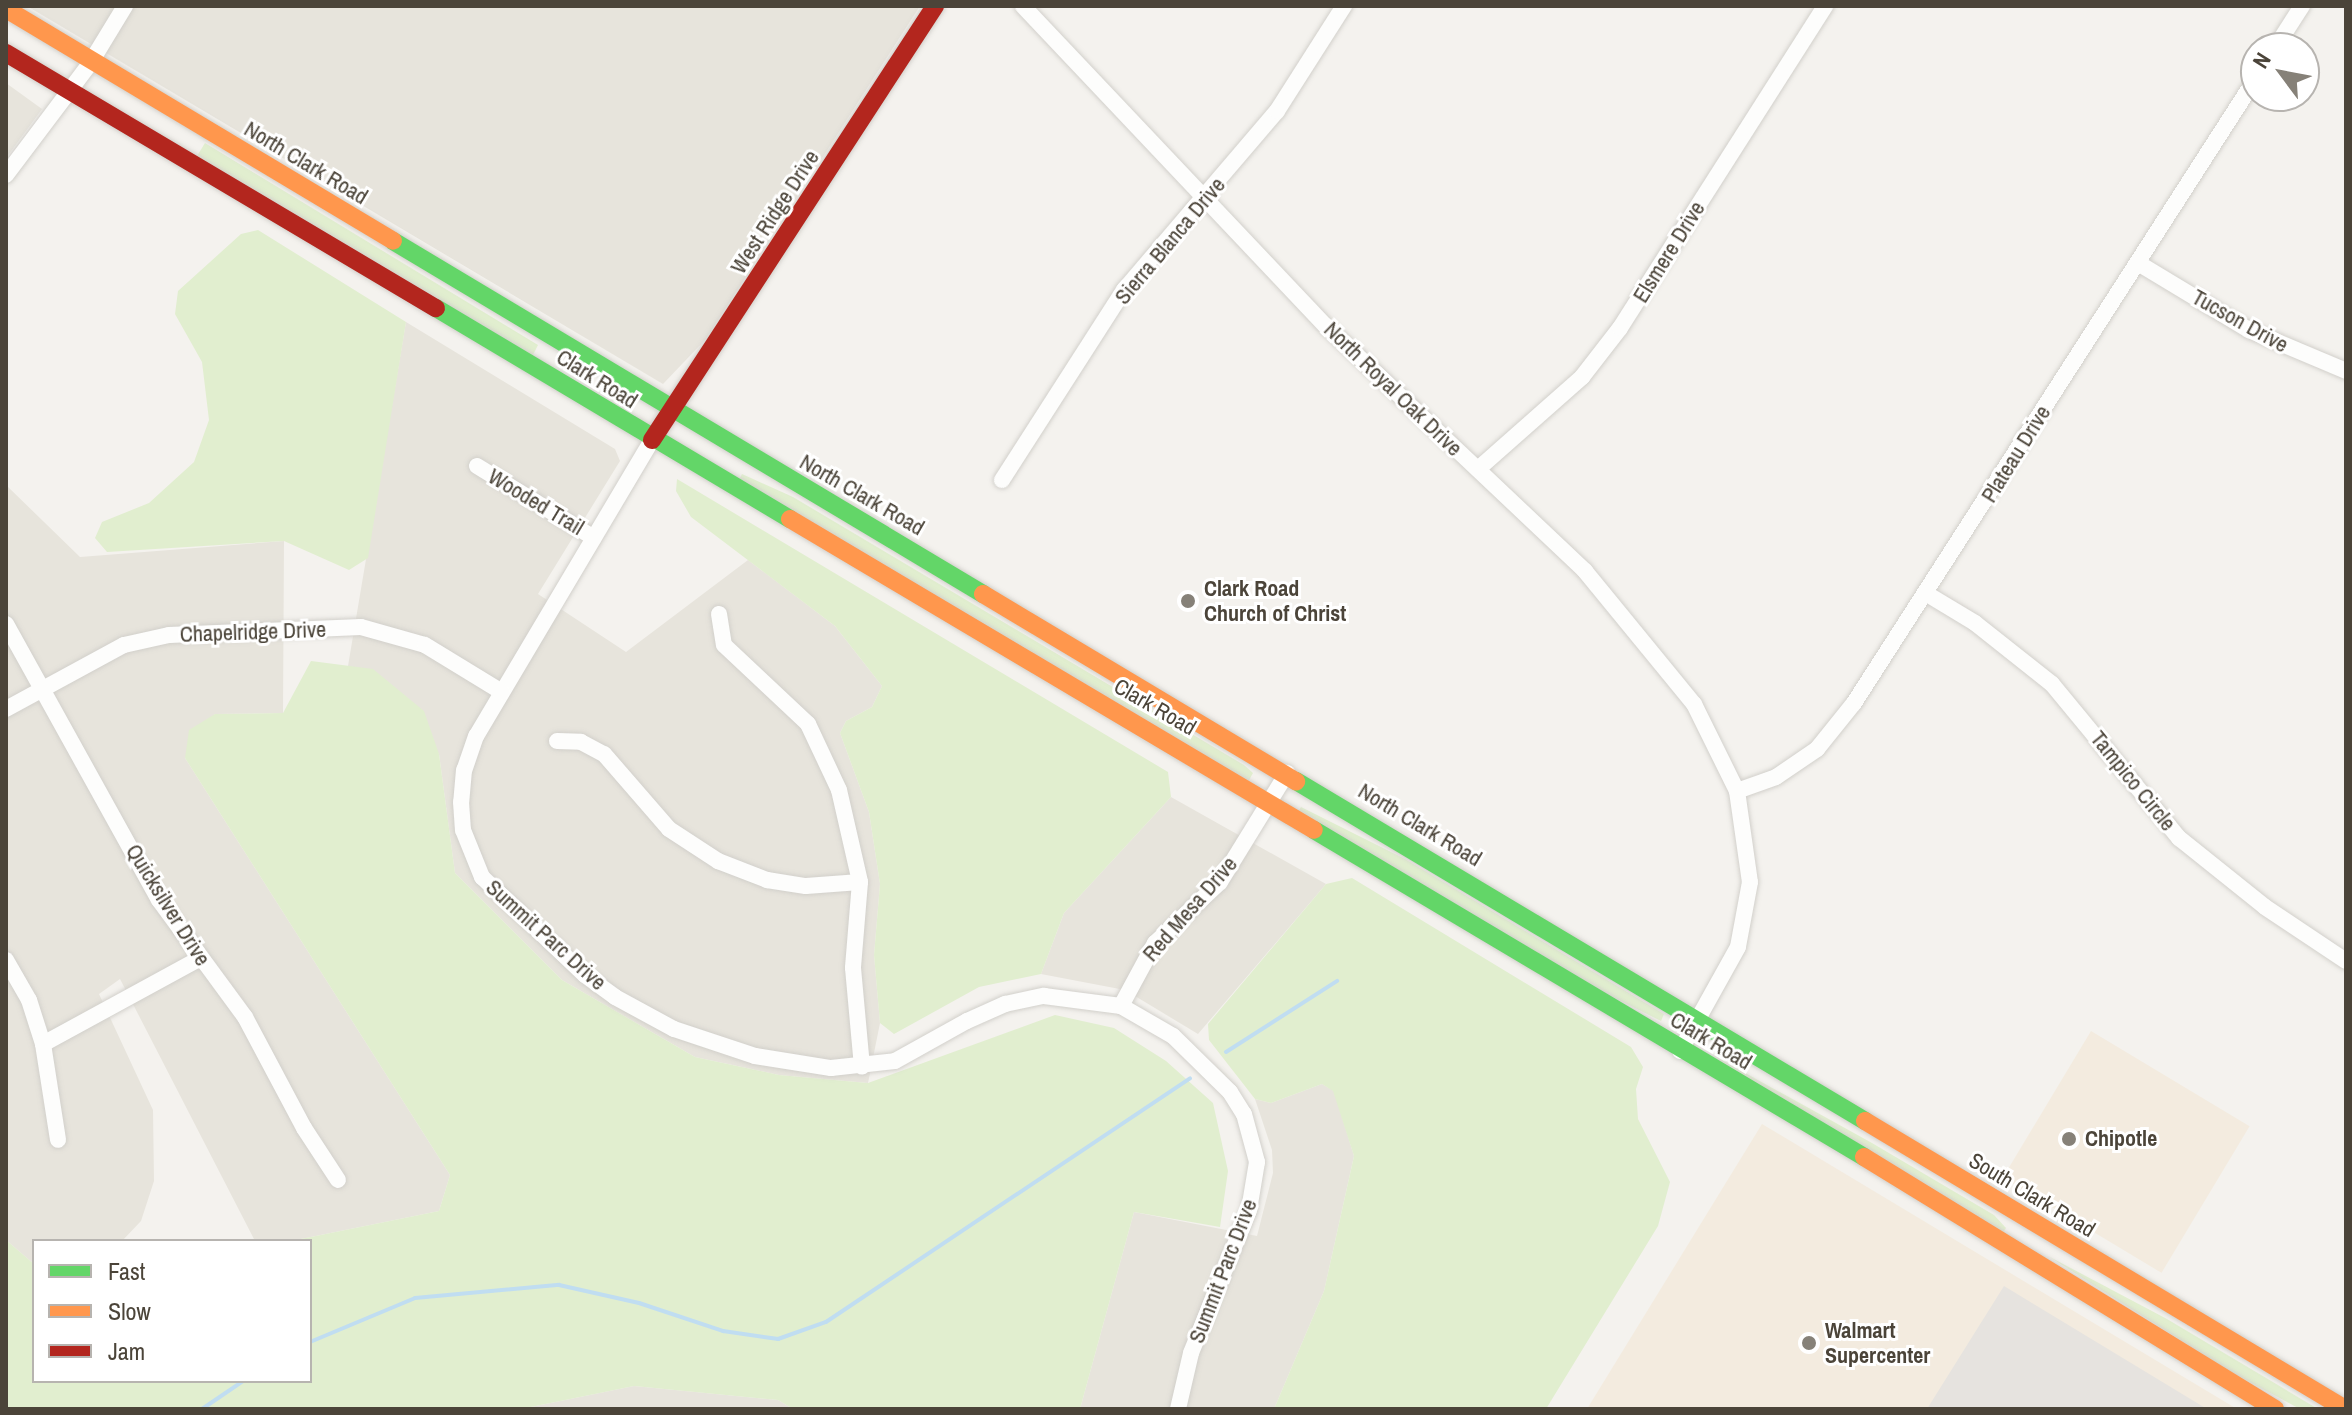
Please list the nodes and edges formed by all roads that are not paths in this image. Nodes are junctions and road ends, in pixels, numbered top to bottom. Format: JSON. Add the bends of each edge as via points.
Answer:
{"nodes":[{"id":1,"x":125,"y":6,"type":"edge"},
{"id":2,"x":935,"y":6,"type":"edge"},
{"id":3,"x":1023,"y":6,"type":"edge"},
{"id":4,"x":1344,"y":6,"type":"edge"},
{"id":5,"x":1825,"y":6,"type":"edge"},
{"id":6,"x":2302,"y":6,"type":"edge"},
{"id":7,"x":6,"y":9,"type":"edge"},
{"id":8,"x":2285,"y":32,"type":"edge"},
{"id":9,"x":6,"y":53,"type":"edge"},
{"id":10,"x":91,"y":62,"type":"junction"},
{"id":11,"x":68,"y":91,"type":"junction"},
{"id":12,"x":2240,"y":103,"type":"edge"},
{"id":13,"x":6,"y":175,"type":"edge"},
{"id":14,"x":1203,"y":200,"type":"junction"},
{"id":15,"x":2138,"y":263,"type":"junction"},
{"id":16,"x":2346,"y":371,"type":"edge"},
{"id":17,"x":670,"y":411,"type":"junction"},
{"id":18,"x":652,"y":440,"type":"junction"},
{"id":19,"x":477,"y":466,"type":"dead end"},
{"id":20,"x":1478,"y":469,"type":"junction"},
{"id":21,"x":1002,"y":480,"type":"dead end"},
{"id":22,"x":594,"y":538,"type":"junction"},
{"id":23,"x":1927,"y":594,"type":"junction"},
{"id":24,"x":719,"y":614,"type":"dead end"},
{"id":25,"x":6,"y":624,"type":"edge"},
{"id":26,"x":42,"y":689,"type":"junction"},
{"id":27,"x":502,"y":692,"type":"junction"},
{"id":28,"x":6,"y":709,"type":"edge"},
{"id":29,"x":557,"y":741,"type":"dead end"},
{"id":30,"x":1287,"y":773,"type":"junction"},
{"id":31,"x":1737,"y":791,"type":"junction"},
{"id":32,"x":1270,"y":803,"type":"junction"},
{"id":33,"x":860,"y":882,"type":"junction"},
{"id":34,"x":199,"y":959,"type":"junction"},
{"id":35,"x":6,"y":960,"type":"edge"},
{"id":36,"x":2346,"y":961,"type":"edge"},
{"id":37,"x":1121,"y":1006,"type":"junction"},
{"id":38,"x":1695,"y":1020,"type":"junction"},
{"id":39,"x":43,"y":1044,"type":"junction"},
{"id":40,"x":1680,"y":1051,"type":"junction"},
{"id":41,"x":862,"y":1067,"type":"junction"},
{"id":42,"x":58,"y":1140,"type":"dead end"},
{"id":43,"x":338,"y":1180,"type":"dead end"},
{"id":44,"x":2041,"y":1229,"type":"junction"},
{"id":45,"x":2025,"y":1253,"type":"junction"},
{"id":46,"x":1178,"y":1409,"type":"edge"},
{"id":47,"x":2275,"y":1409,"type":"edge"},
{"id":48,"x":2345,"y":1409,"type":"edge"}],
"edges":[{"from":1,"to":10,"type":"street"},
{"from":2,"to":17,"type":"main road","name":"West Ridge Drive"},
{"from":3,"to":14,"type":"street","name":"North Royal Oak Drive"},
{"from":4,"to":14,"type":"street","name":"Sierra Blanca Drive","via":[[1277,111]]},
{"from":5,"to":20,"type":"street","name":"Elsmere Drive","via":[[1620,328],[1582,377]]},
{"from":6,"to":8,"type":"street"},
{"from":7,"to":10,"type":"main road","name":"North Clark Road"},
{"from":9,"to":11,"type":"main road","name":"Clark Road"},
{"from":10,"to":11,"type":"street"},
{"from":10,"to":17,"type":"main road","name":"North Clark Road"},
{"from":11,"to":13,"type":"street"},
{"from":11,"to":18,"type":"main road","name":"Clark Road"},
{"from":12,"to":15,"type":"street","name":"Plateau Drive"},
{"from":14,"to":20,"type":"street","name":"North Royal Oak Drive"},
{"from":14,"to":21,"type":"street","name":"Sierra Blanca Drive","via":[[1124,290]]},
{"from":15,"to":16,"type":"street","name":"Tucson Drive","via":[[2249,330]]},
{"from":15,"to":23,"type":"street","name":"Plateau Drive"},
{"from":17,"to":18,"type":"main road","name":"West Ridge Drive"},
{"from":17,"to":30,"type":"main road","name":"North Clark Road"},
{"from":18,"to":22,"type":"street","name":"Summit Parc Drive"},
{"from":18,"to":32,"type":"main road","name":"Clark Road"},
{"from":19,"to":22,"type":"street","name":"Wooded Trail"},
{"from":20,"to":31,"type":"street","name":"North Royal Oak Drive","via":[[1585,571],[1660,658],[1717,742]]},
{"from":22,"to":27,"type":"street","name":"Summit Parc Drive"},
{"from":23,"to":31,"type":"street","name":"Plateau Drive","via":[[1817,749],[1776,777]]},
{"from":23,"to":36,"type":"street","name":"Tampico Circle","via":[[1975,623],[2052,684],[2179,838],[2244,892]]},
{"from":24,"to":33,"type":"street","via":[[724,645],[791,703],[824,752],[852,837]]},
{"from":25,"to":26,"type":"street","name":"Quicksilver Drive"},
{"from":26,"to":27,"type":"street","name":"Chapelridge Drive","via":[[124,645],[169,635],[361,627],[425,645]]},
{"from":26,"to":28,"type":"street","name":"Chapelridge Drive"},
{"from":26,"to":34,"type":"street","name":"Quicksilver Drive","via":[[159,900]]},
{"from":27,"to":41,"type":"street","name":"Summit Parc Drive","via":[[476,736],[464,770],[461,802],[471,855],[499,898],[585,975],[674,1029],[755,1056]]},
{"from":29,"to":33,"type":"street","via":[[581,742],[604,754],[669,829],[718,861],[767,880],[806,886]]},
{"from":30,"to":32,"type":"street","name":"Red Mesa Drive"},
{"from":30,"to":38,"type":"main road","name":"North Clark Road"},
{"from":31,"to":38,"type":"street","name":"North Royal Oak Drive","via":[[1750,882],[1745,915],[1738,947]]},
{"from":32,"to":37,"type":"street","name":"Red Mesa Drive","via":[[1220,882],[1155,943]]},
{"from":32,"to":40,"type":"main road","name":"Clark Road"},
{"from":33,"to":41,"type":"street","via":[[853,968]]},
{"from":34,"to":39,"type":"street"},
{"from":34,"to":43,"type":"street","name":"Quicksilver Drive","via":[[245,1017]]},
{"from":35,"to":39,"type":"street","via":[[29,1000]]},
{"from":37,"to":41,"type":"street","name":"Summit Parc Drive","via":[[1044,996],[1005,1004],[895,1061]]},
{"from":37,"to":46,"type":"street","name":"Summit Parc Drive","via":[[1173,1036],[1230,1092],[1244,1114],[1257,1162],[1249,1210],[1191,1353]]},
{"from":38,"to":40,"type":"street","name":"North Royal Oak Drive"},
{"from":38,"to":44,"type":"main road","name":"South Clark Road"},
{"from":39,"to":42,"type":"street"},
{"from":40,"to":45,"type":"main road","name":"Clark Road"},
{"from":44,"to":45,"type":"main road"},
{"from":44,"to":48,"type":"main road","name":"South Clark Road"},
{"from":45,"to":47,"type":"main road","name":"Clark Road"}]}
